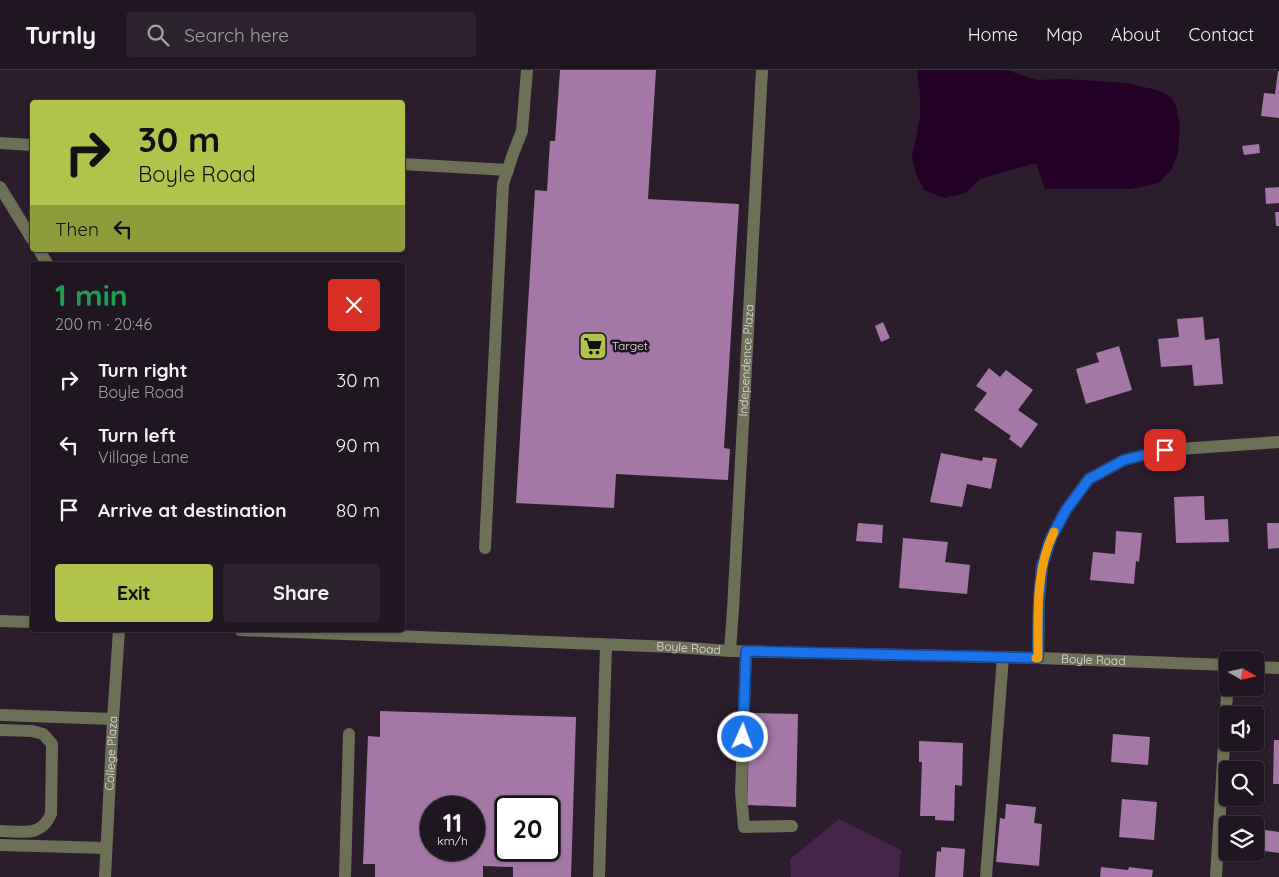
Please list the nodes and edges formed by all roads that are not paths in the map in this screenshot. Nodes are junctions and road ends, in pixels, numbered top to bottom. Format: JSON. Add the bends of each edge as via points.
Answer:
{"nodes":[{"id":1,"x":527,"y":70,"type":"edge"},
{"id":2,"x":762,"y":70,"type":"edge"},
{"id":3,"x":0,"y":143,"type":"edge"},
{"id":4,"x":30,"y":145,"type":"edge"},
{"id":5,"x":405,"y":164,"type":"edge"},
{"id":6,"x":508,"y":170,"type":"junction"},
{"id":7,"x":0,"y":187,"type":"edge"},
{"id":8,"x":30,"y":236,"type":"edge"},
{"id":9,"x":1279,"y":442,"type":"edge"},
{"id":10,"x":485,"y":548,"type":"dead end"},
{"id":11,"x":0,"y":621,"type":"edge"},
{"id":12,"x":30,"y":622,"type":"edge"},
{"id":13,"x":120,"y":632,"type":"edge"},
{"id":14,"x":289,"y":632,"type":"edge"},
{"id":15,"x":606,"y":645,"type":"junction"},
{"id":16,"x":730,"y":651,"type":"junction"},
{"id":17,"x":746,"y":651,"type":"junction"},
{"id":18,"x":1003,"y":657,"type":"junction"},
{"id":19,"x":1038,"y":658,"type":"junction"},
{"id":20,"x":1219,"y":665,"type":"edge"},
{"id":21,"x":1264,"y":667,"type":"edge"},
{"id":22,"x":1279,"y":668,"type":"edge"},
{"id":23,"x":1227,"y":696,"type":"edge"},
{"id":24,"x":0,"y":715,"type":"edge"},
{"id":25,"x":113,"y":719,"type":"junction"},
{"id":26,"x":0,"y":730,"type":"edge"},
{"id":27,"x":349,"y":734,"type":"dead end"},
{"id":28,"x":792,"y":826,"type":"dead end"},
{"id":29,"x":0,"y":831,"type":"edge"},
{"id":30,"x":0,"y":845,"type":"edge"},
{"id":31,"x":106,"y":848,"type":"junction"},
{"id":32,"x":105,"y":877,"type":"edge"},
{"id":33,"x":345,"y":877,"type":"edge"},
{"id":34,"x":599,"y":877,"type":"edge"},
{"id":35,"x":986,"y":877,"type":"edge"},
{"id":36,"x":1216,"y":877,"type":"edge"}],
"edges":[{"from":1,"to":6,"type":"street","via":[[522,131]]},
{"from":2,"to":16,"type":"street","name":"Independence Plaza"},
{"from":3,"to":4,"type":"street"},
{"from":5,"to":6,"type":"street"},
{"from":6,"to":10,"type":"street","via":[[504,184]]},
{"from":7,"to":8,"type":"street"},
{"from":9,"to":19,"type":"street","via":[[1165,450],[1124,460],[1089,479],[1066,510],[1051,538],[1042,566]]},
{"from":11,"to":12,"type":"street"},
{"from":13,"to":25,"type":"street","name":"College Plaza"},
{"from":14,"to":15,"type":"street","name":"Boyle Road"},
{"from":15,"to":16,"type":"street","name":"Boyle Road"},
{"from":15,"to":34,"type":"street"},
{"from":16,"to":17,"type":"street","name":"Boyle Road"},
{"from":17,"to":18,"type":"street","name":"Boyle Road"},
{"from":17,"to":28,"type":"street","via":[[741,793],[744,827]]},
{"from":18,"to":19,"type":"street","name":"Boyle Road"},
{"from":18,"to":35,"type":"street"},
{"from":19,"to":20,"type":"street","name":"Boyle Road"},
{"from":21,"to":22,"type":"street"},
{"from":23,"to":36,"type":"street"},
{"from":24,"to":25,"type":"street"},
{"from":25,"to":31,"type":"street","name":"College Plaza"},
{"from":26,"to":29,"type":"street","via":[[32,731],[43,734],[52,744],[51,814],[47,822],[32,831]]},
{"from":27,"to":33,"type":"street"},
{"from":30,"to":31,"type":"street"},
{"from":31,"to":32,"type":"street","name":"College Plaza"}]}
